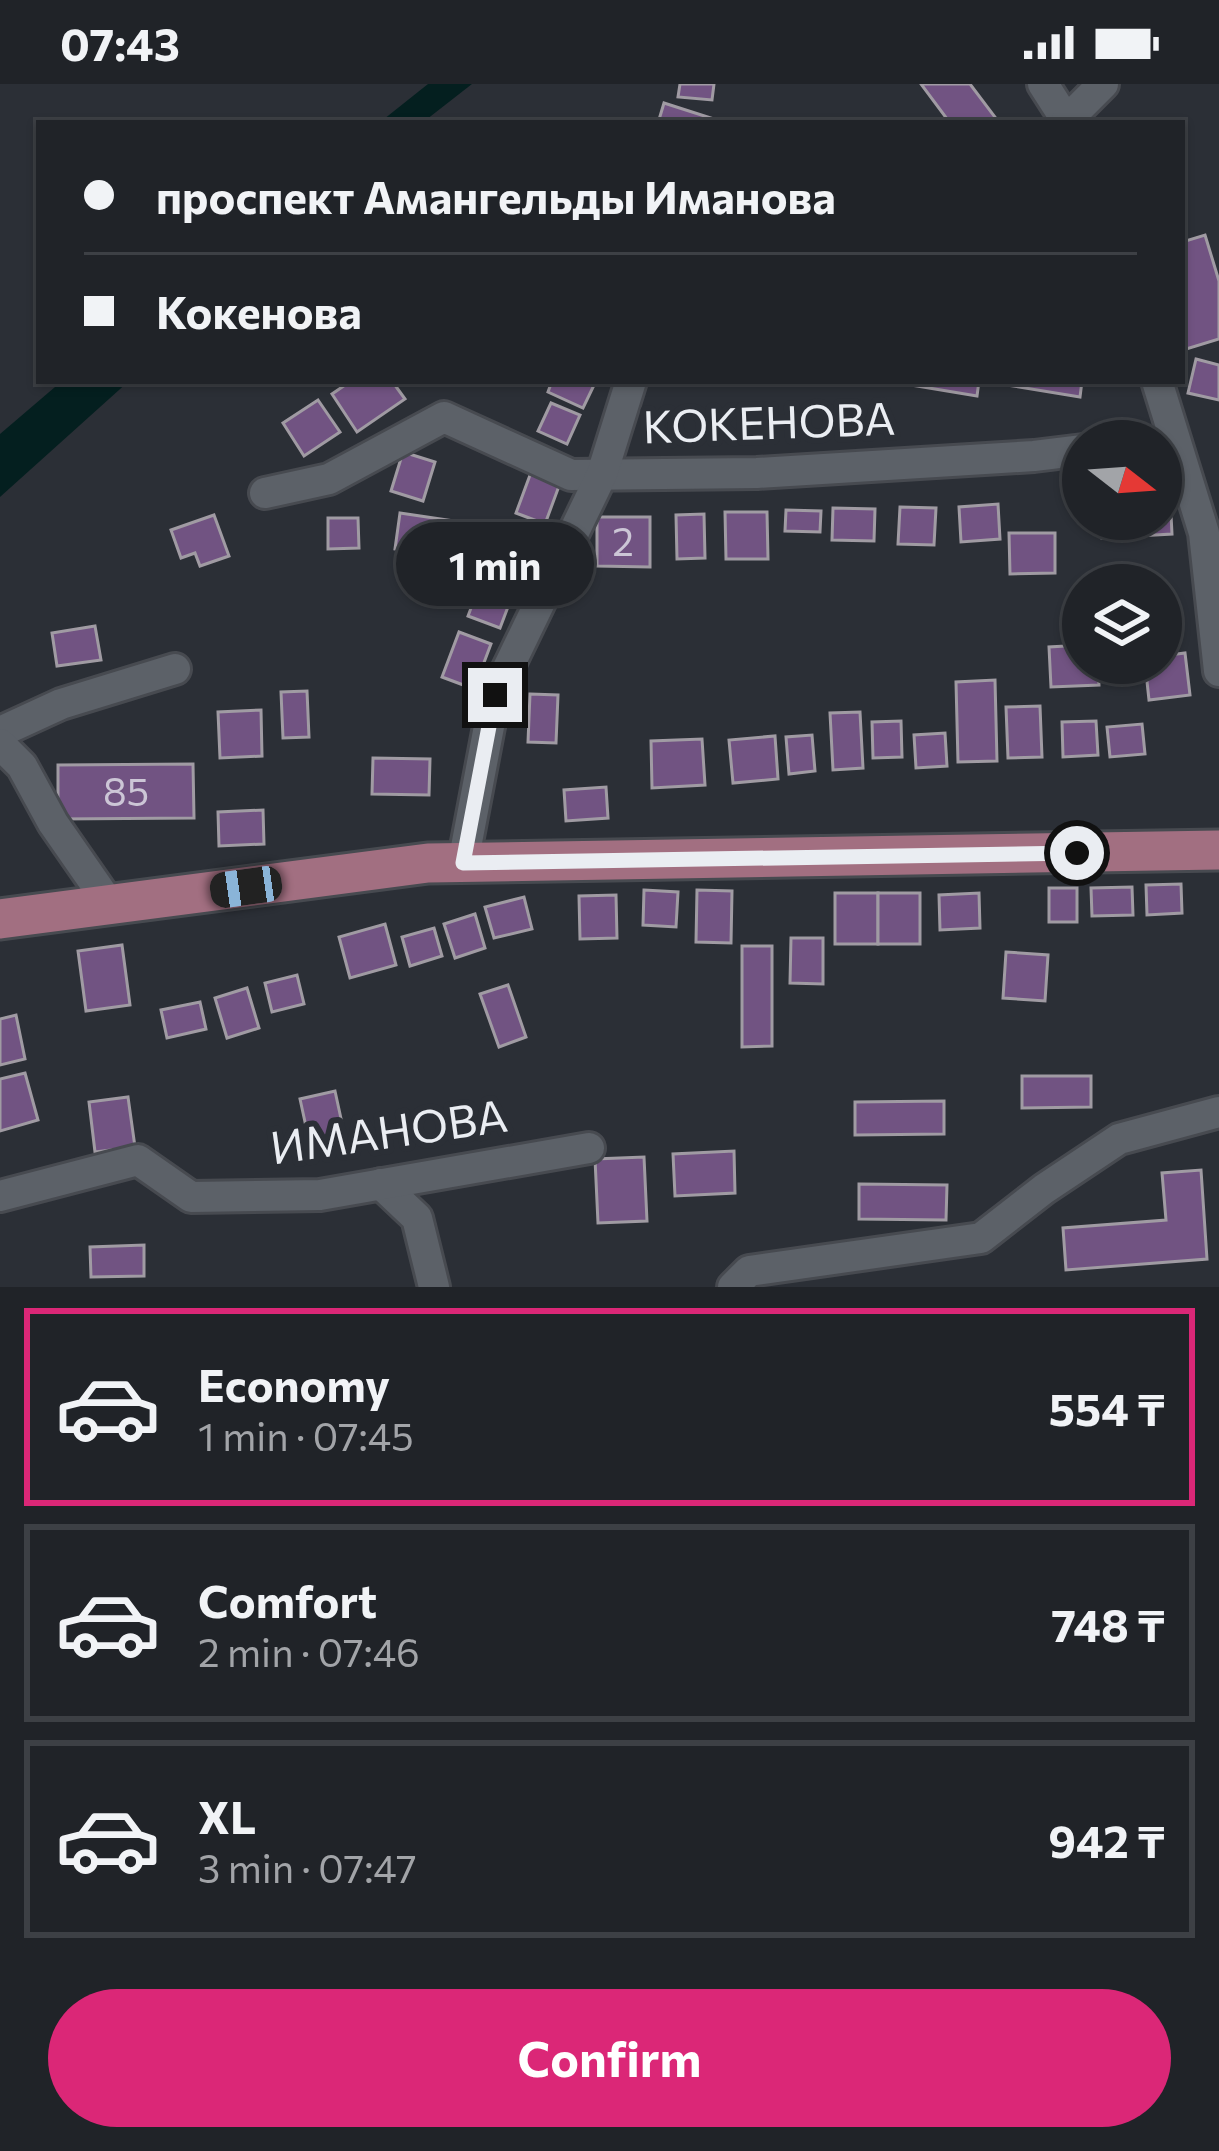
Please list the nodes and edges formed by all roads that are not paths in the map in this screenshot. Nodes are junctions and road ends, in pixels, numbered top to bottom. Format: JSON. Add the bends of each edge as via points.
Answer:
{"nodes":[{"id":1,"x":1043,"y":84,"type":"edge"},
{"id":2,"x":1103,"y":84,"type":"edge"},
{"id":3,"x":1066,"y":120,"type":"edge"},
{"id":4,"x":1069,"y":120,"type":"edge"},
{"id":5,"x":630,"y":384,"type":"edge"},
{"id":6,"x":1157,"y":384,"type":"edge"},
{"id":7,"x":1160,"y":420,"type":"edge"},
{"id":8,"x":1062,"y":453,"type":"edge"},
{"id":9,"x":602,"y":474,"type":"junction"},
{"id":10,"x":1182,"y":484,"type":"edge"},
{"id":11,"x":265,"y":493,"type":"dead end"},
{"id":12,"x":175,"y":669,"type":"dead end"},
{"id":13,"x":1219,"y":671,"type":"edge"},
{"id":14,"x":0,"y":732,"type":"edge"},
{"id":15,"x":0,"y":744,"type":"edge"},
{"id":16,"x":1219,"y":850,"type":"edge"},
{"id":17,"x":463,"y":863,"type":"junction"},
{"id":18,"x":110,"y":905,"type":"junction"},
{"id":19,"x":0,"y":919,"type":"edge"},
{"id":20,"x":1219,"y":1112,"type":"edge"},
{"id":21,"x":589,"y":1148,"type":"dead end"},
{"id":22,"x":382,"y":1184,"type":"junction"},
{"id":23,"x":0,"y":1196,"type":"edge"},
{"id":24,"x":434,"y":1287,"type":"edge"},
{"id":25,"x":733,"y":1287,"type":"edge"}],
"edges":[{"from":1,"to":3,"type":"street"},
{"from":2,"to":4,"type":"street"},
{"from":5,"to":9,"type":"street","name":"КОКЕНОВА"},
{"from":6,"to":7,"type":"street"},
{"from":8,"to":9,"type":"street","name":"КОКЕНОВА"},
{"from":9,"to":11,"type":"street","name":"КОКЕНОВА","via":[[571,475],[444,417],[329,479]]},
{"from":9,"to":17,"type":"street","name":"КОКЕНОВА","via":[[495,695]]},
{"from":10,"to":13,"type":"street","via":[[1204,533]]},
{"from":12,"to":14,"type":"street"},
{"from":15,"to":18,"type":"street"},
{"from":16,"to":17,"type":"main road"},
{"from":17,"to":18,"type":"main road"},
{"from":18,"to":19,"type":"main road"},
{"from":20,"to":25,"type":"street","via":[[1119,1139],[981,1238],[749,1271]]},
{"from":21,"to":22,"type":"street","name":"ИМАНОВА"},
{"from":22,"to":23,"type":"street","name":"ИМАНОВА","via":[[320,1195],[191,1196],[138,1160]]},
{"from":22,"to":24,"type":"street","via":[[416,1218]]}]}
